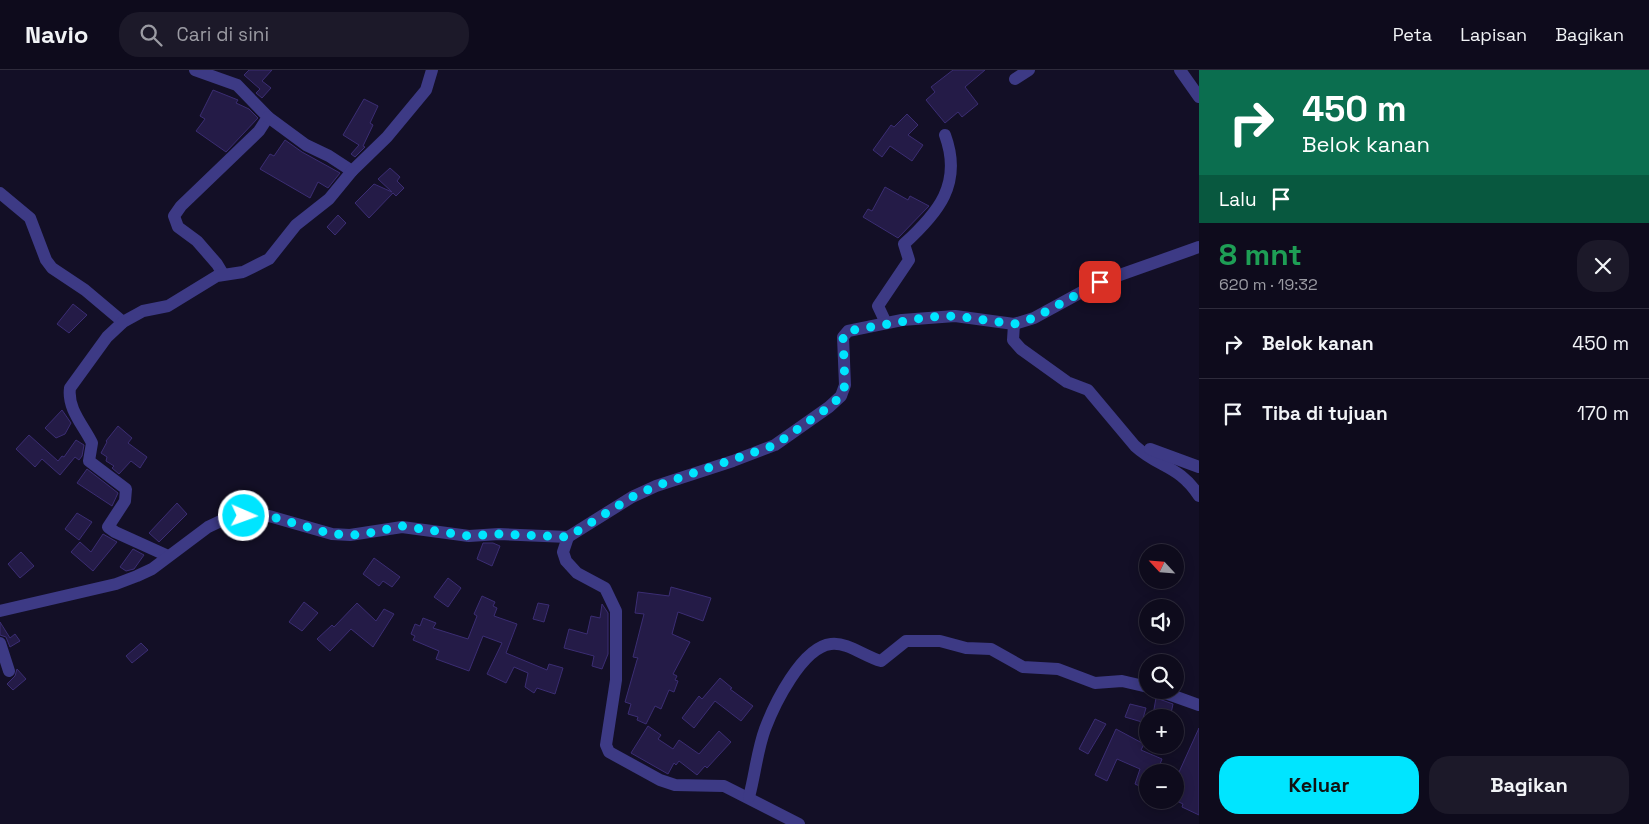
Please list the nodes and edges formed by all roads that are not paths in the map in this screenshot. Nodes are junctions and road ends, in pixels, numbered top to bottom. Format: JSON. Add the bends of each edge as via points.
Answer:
{"nodes":[{"id":1,"x":195,"y":70,"type":"edge"},
{"id":2,"x":432,"y":70,"type":"edge"},
{"id":3,"x":1029,"y":70,"type":"edge"},
{"id":4,"x":1180,"y":70,"type":"edge"},
{"id":5,"x":1015,"y":79,"type":"dead end"},
{"id":6,"x":1199,"y":97,"type":"edge"},
{"id":7,"x":268,"y":117,"type":"junction"},
{"id":8,"x":945,"y":135,"type":"dead end"},
{"id":9,"x":352,"y":171,"type":"junction"},
{"id":10,"x":0,"y":193,"type":"edge"},
{"id":11,"x":1199,"y":247,"type":"edge"},
{"id":12,"x":223,"y":274,"type":"junction"},
{"id":13,"x":123,"y":322,"type":"junction"},
{"id":14,"x":886,"y":323,"type":"junction"},
{"id":15,"x":1014,"y":324,"type":"junction"},
{"id":16,"x":1131,"y":442,"type":"junction"},
{"id":17,"x":1199,"y":467,"type":"edge"},
{"id":18,"x":1199,"y":496,"type":"edge"},
{"id":19,"x":568,"y":537,"type":"junction"},
{"id":20,"x":168,"y":556,"type":"junction"},
{"id":21,"x":0,"y":611,"type":"edge"},
{"id":22,"x":0,"y":643,"type":"edge"},
{"id":23,"x":10,"y":671,"type":"dead end"},
{"id":24,"x":1139,"y":685,"type":"edge"},
{"id":25,"x":1182,"y":699,"type":"edge"},
{"id":26,"x":1199,"y":705,"type":"edge"},
{"id":27,"x":749,"y":797,"type":"junction"},
{"id":28,"x":799,"y":824,"type":"edge"}],
"edges":[{"from":1,"to":7,"type":"street","via":[[238,85]]},
{"from":2,"to":9,"type":"street","via":[[426,90],[386,138]]},
{"from":3,"to":5,"type":"street"},
{"from":4,"to":6,"type":"street"},
{"from":7,"to":9,"type":"street","via":[[306,145]]},
{"from":7,"to":12,"type":"street","via":[[259,131],[174,216],[178,228],[197,241]]},
{"from":8,"to":14,"type":"street","via":[[951,163],[948,191],[934,215],[904,244],[909,260],[878,306]]},
{"from":9,"to":12,"type":"street","via":[[329,199],[296,225],[269,259],[243,272]]},
{"from":10,"to":13,"type":"street","via":[[30,218],[52,268]]},
{"from":11,"to":15,"type":"street","via":[[1100,282],[1034,318]]},
{"from":12,"to":13,"type":"street","via":[[168,306],[143,311]]},
{"from":13,"to":20,"type":"street","via":[[84,368],[70,388],[69,396],[78,422],[92,443],[89,461],[126,489],[124,501],[108,526],[114,532]]},
{"from":14,"to":15,"type":"street","via":[[955,316]]},
{"from":14,"to":19,"type":"street","via":[[848,331],[843,337],[845,385],[841,396],[784,439],[733,461],[648,489]]},
{"from":15,"to":16,"type":"street","via":[[1014,340],[1018,347],[1067,382],[1088,390]]},
{"from":16,"to":17,"type":"street"},
{"from":16,"to":18,"type":"street","via":[[1144,454],[1181,474]]},
{"from":19,"to":20,"type":"street","via":[[469,536],[402,526],[360,535],[332,534],[256,515],[218,521]]},
{"from":19,"to":27,"type":"street","via":[[563,552],[566,561],[577,573],[605,588],[616,611],[616,680],[607,749],[617,758],[660,780],[675,785],[724,786]]},
{"from":20,"to":21,"type":"street","via":[[152,569],[116,584]]},
{"from":22,"to":23,"type":"street"},
{"from":24,"to":27,"type":"street","via":[[1122,681],[1095,683],[1058,669],[1023,667],[991,649],[966,648],[947,642],[906,642],[881,661],[838,644],[826,645],[814,650],[802,662],[769,719]]},
{"from":25,"to":26,"type":"street"},
{"from":27,"to":28,"type":"street"}]}
